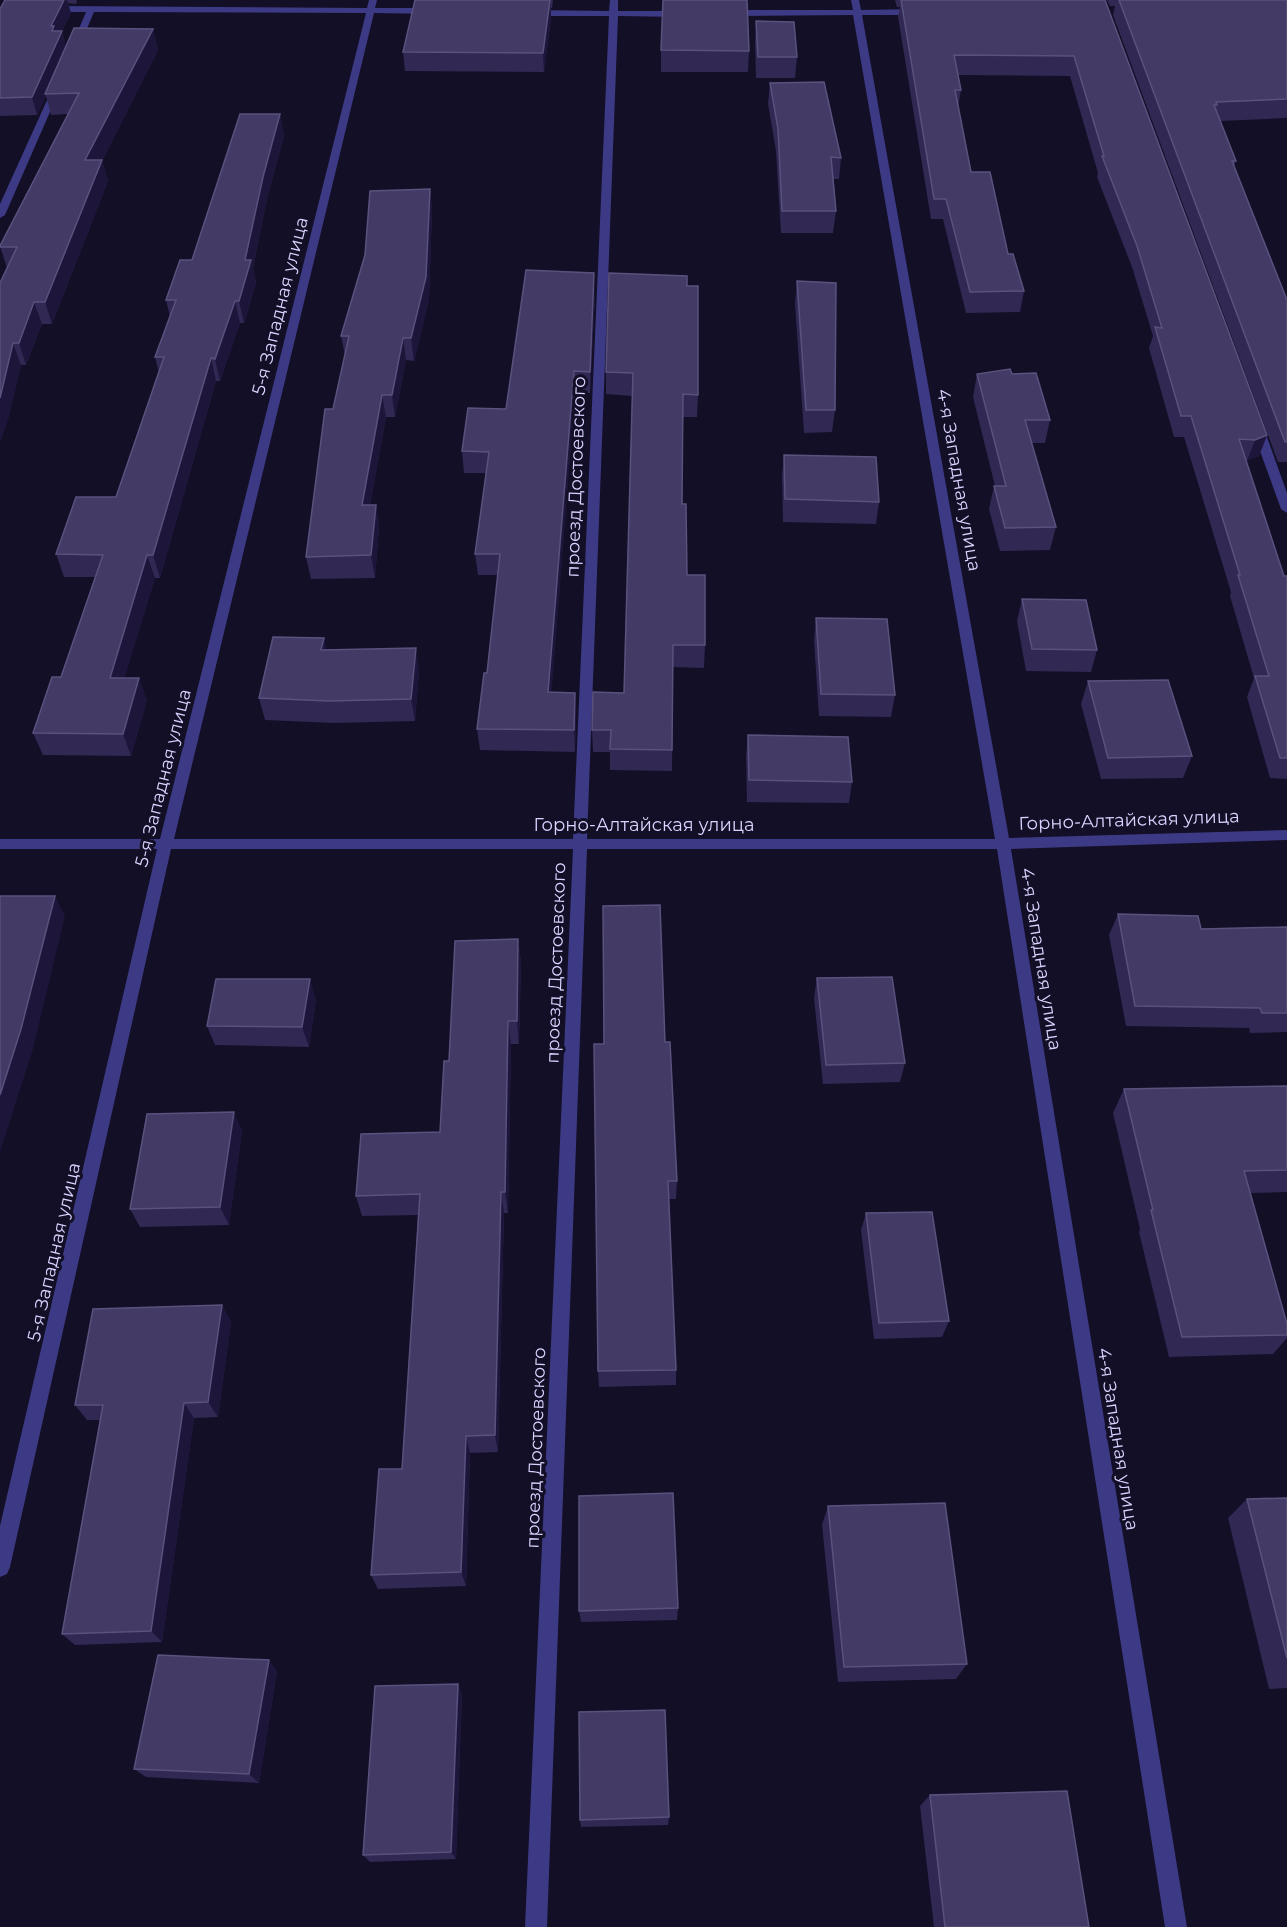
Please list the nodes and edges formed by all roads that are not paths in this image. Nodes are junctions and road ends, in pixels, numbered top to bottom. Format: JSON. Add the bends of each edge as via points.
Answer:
{"nodes":[{"id":1,"x":316,"y":0,"type":"edge"},
{"id":2,"x":372,"y":5,"type":"edge"},
{"id":3,"x":856,"y":6,"type":"edge"},
{"id":4,"x":614,"y":7,"type":"edge"},
{"id":5,"x":46,"y":9,"type":"edge"},
{"id":6,"x":91,"y":9,"type":"junction"},
{"id":7,"x":327,"y":12,"type":"junction"},
{"id":8,"x":440,"y":12,"type":"edge"},
{"id":9,"x":928,"y":12,"type":"edge"},
{"id":10,"x":521,"y":13,"type":"edge"},
{"id":11,"x":718,"y":13,"type":"edge"},
{"id":12,"x":695,"y":14,"type":"edge"},
{"id":13,"x":72,"y":53,"type":"edge"},
{"id":14,"x":63,"y":74,"type":"edge"},
{"id":15,"x":0,"y":215,"type":"edge"},
{"id":16,"x":1251,"y":410,"type":"edge"},
{"id":17,"x":1287,"y":509,"type":"edge"},
{"id":18,"x":1287,"y":835,"type":"edge"},
{"id":19,"x":166,"y":842,"type":"junction"},
{"id":20,"x":0,"y":844,"type":"edge"},
{"id":21,"x":1003,"y":844,"type":"junction"},
{"id":22,"x":581,"y":845,"type":"junction"},
{"id":23,"x":0,"y":1567,"type":"edge"},
{"id":24,"x":536,"y":1927,"type":"edge"},
{"id":25,"x":1176,"y":1927,"type":"edge"}],
"edges":[{"from":1,"to":7,"type":"street"},
{"from":2,"to":7,"type":"street"},
{"from":2,"to":8,"type":"street"},
{"from":2,"to":19,"type":"street","name":"5-я Западная улица"},
{"from":3,"to":9,"type":"street"},
{"from":3,"to":11,"type":"street"},
{"from":3,"to":21,"type":"street","name":"4-я Западная улица"},
{"from":4,"to":10,"type":"street"},
{"from":4,"to":12,"type":"street"},
{"from":4,"to":22,"type":"street","name":"проезд Достоевского"},
{"from":5,"to":6,"type":"street"},
{"from":6,"to":7,"type":"street"},
{"from":6,"to":13,"type":"street"},
{"from":14,"to":15,"type":"street"},
{"from":16,"to":17,"type":"street"},
{"from":18,"to":21,"type":"street","name":"Горно-Алтайская улица"},
{"from":19,"to":20,"type":"street","name":"Горно-Алтайская улица"},
{"from":19,"to":22,"type":"street","name":"Горно-Алтайская улица"},
{"from":19,"to":23,"type":"street","name":"5-я Западная улица"},
{"from":21,"to":22,"type":"street","name":"Горно-Алтайская улица"},
{"from":21,"to":25,"type":"street","name":"4-я Западная улица"},
{"from":22,"to":24,"type":"street","name":"проезд Достоевского"}]}
